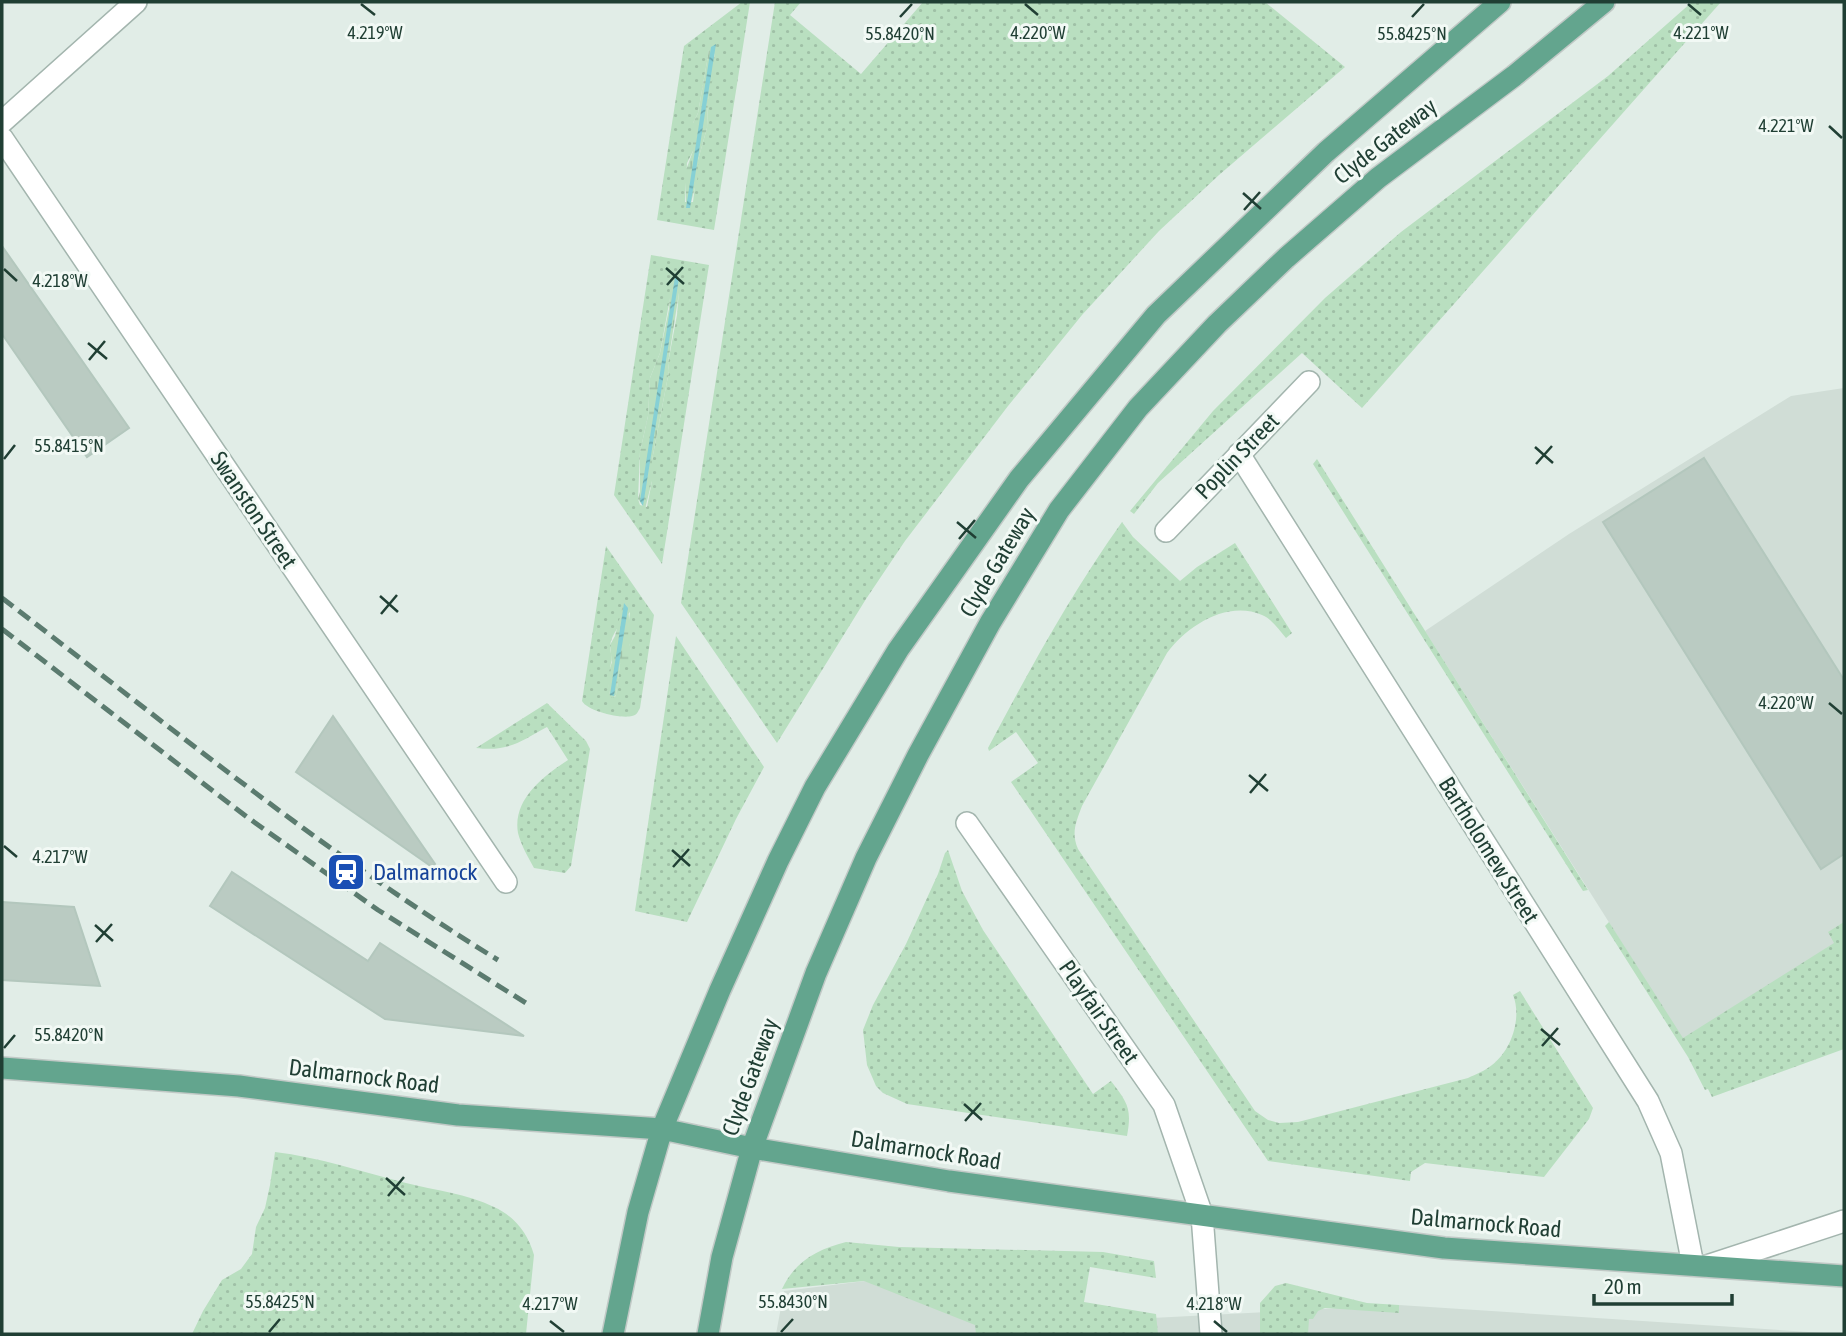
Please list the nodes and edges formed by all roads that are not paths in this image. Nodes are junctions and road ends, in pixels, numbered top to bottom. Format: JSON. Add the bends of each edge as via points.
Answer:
{"nodes":[{"id":1,"x":136,"y":2,"type":"edge"},
{"id":2,"x":1500,"y":2,"type":"edge"},
{"id":3,"x":1604,"y":2,"type":"edge"},
{"id":4,"x":2,"y":122,"type":"edge"},
{"id":5,"x":2,"y":138,"type":"edge"},
{"id":6,"x":1309,"y":382,"type":"dead end"},
{"id":7,"x":1239,"y":454,"type":"junction"},
{"id":8,"x":1166,"y":531,"type":"dead end"},
{"id":9,"x":968,"y":823,"type":"dead end"},
{"id":10,"x":506,"y":883,"type":"dead end"},
{"id":11,"x":2,"y":1068,"type":"edge"},
{"id":12,"x":662,"y":1129,"type":"junction"},
{"id":13,"x":752,"y":1148,"type":"junction"},
{"id":14,"x":1202,"y":1215,"type":"junction"},
{"id":15,"x":1844,"y":1221,"type":"edge"},
{"id":16,"x":1700,"y":1266,"type":"junction"},
{"id":17,"x":1844,"y":1276,"type":"edge"},
{"id":18,"x":613,"y":1334,"type":"edge"},
{"id":19,"x":708,"y":1334,"type":"edge"},
{"id":20,"x":1211,"y":1334,"type":"edge"}],
"edges":[{"from":1,"to":4,"type":"street"},
{"from":2,"to":12,"type":"main road","name":"Clyde Gateway","via":[[1326,152],[1156,314],[1019,478],[898,650],[815,786],[720,989]]},
{"from":3,"to":13,"type":"main road","name":"Clyde Gateway","via":[[1378,178],[1286,258],[1138,408],[1059,510],[960,677],[866,858],[816,973]]},
{"from":5,"to":10,"type":"street","name":"Swanston Street"},
{"from":6,"to":7,"type":"street","name":"Poplin Street"},
{"from":7,"to":8,"type":"street","name":"Poplin Street"},
{"from":7,"to":16,"type":"street","name":"Bartholomew Street","via":[[1648,1101],[1671,1153]]},
{"from":9,"to":14,"type":"street","name":"Playfair Street","via":[[1164,1105]]},
{"from":11,"to":12,"type":"main road","name":"Dalmarnock Road","via":[[239,1086],[458,1115]]},
{"from":12,"to":13,"type":"main road","name":"Dalmarnock Road"},
{"from":12,"to":18,"type":"main road","name":"Clyde Gateway","via":[[638,1212]]},
{"from":13,"to":14,"type":"main road","name":"Dalmarnock Road","via":[[949,1181]]},
{"from":13,"to":19,"type":"main road","name":"Clyde Gateway","via":[[722,1257]]},
{"from":14,"to":16,"type":"main road","name":"Dalmarnock Road","via":[[1444,1248]]},
{"from":14,"to":20,"type":"street","name":"Playfair Street"},
{"from":15,"to":16,"type":"street"},
{"from":16,"to":17,"type":"main road","name":"Dalmarnock Road"}]}
